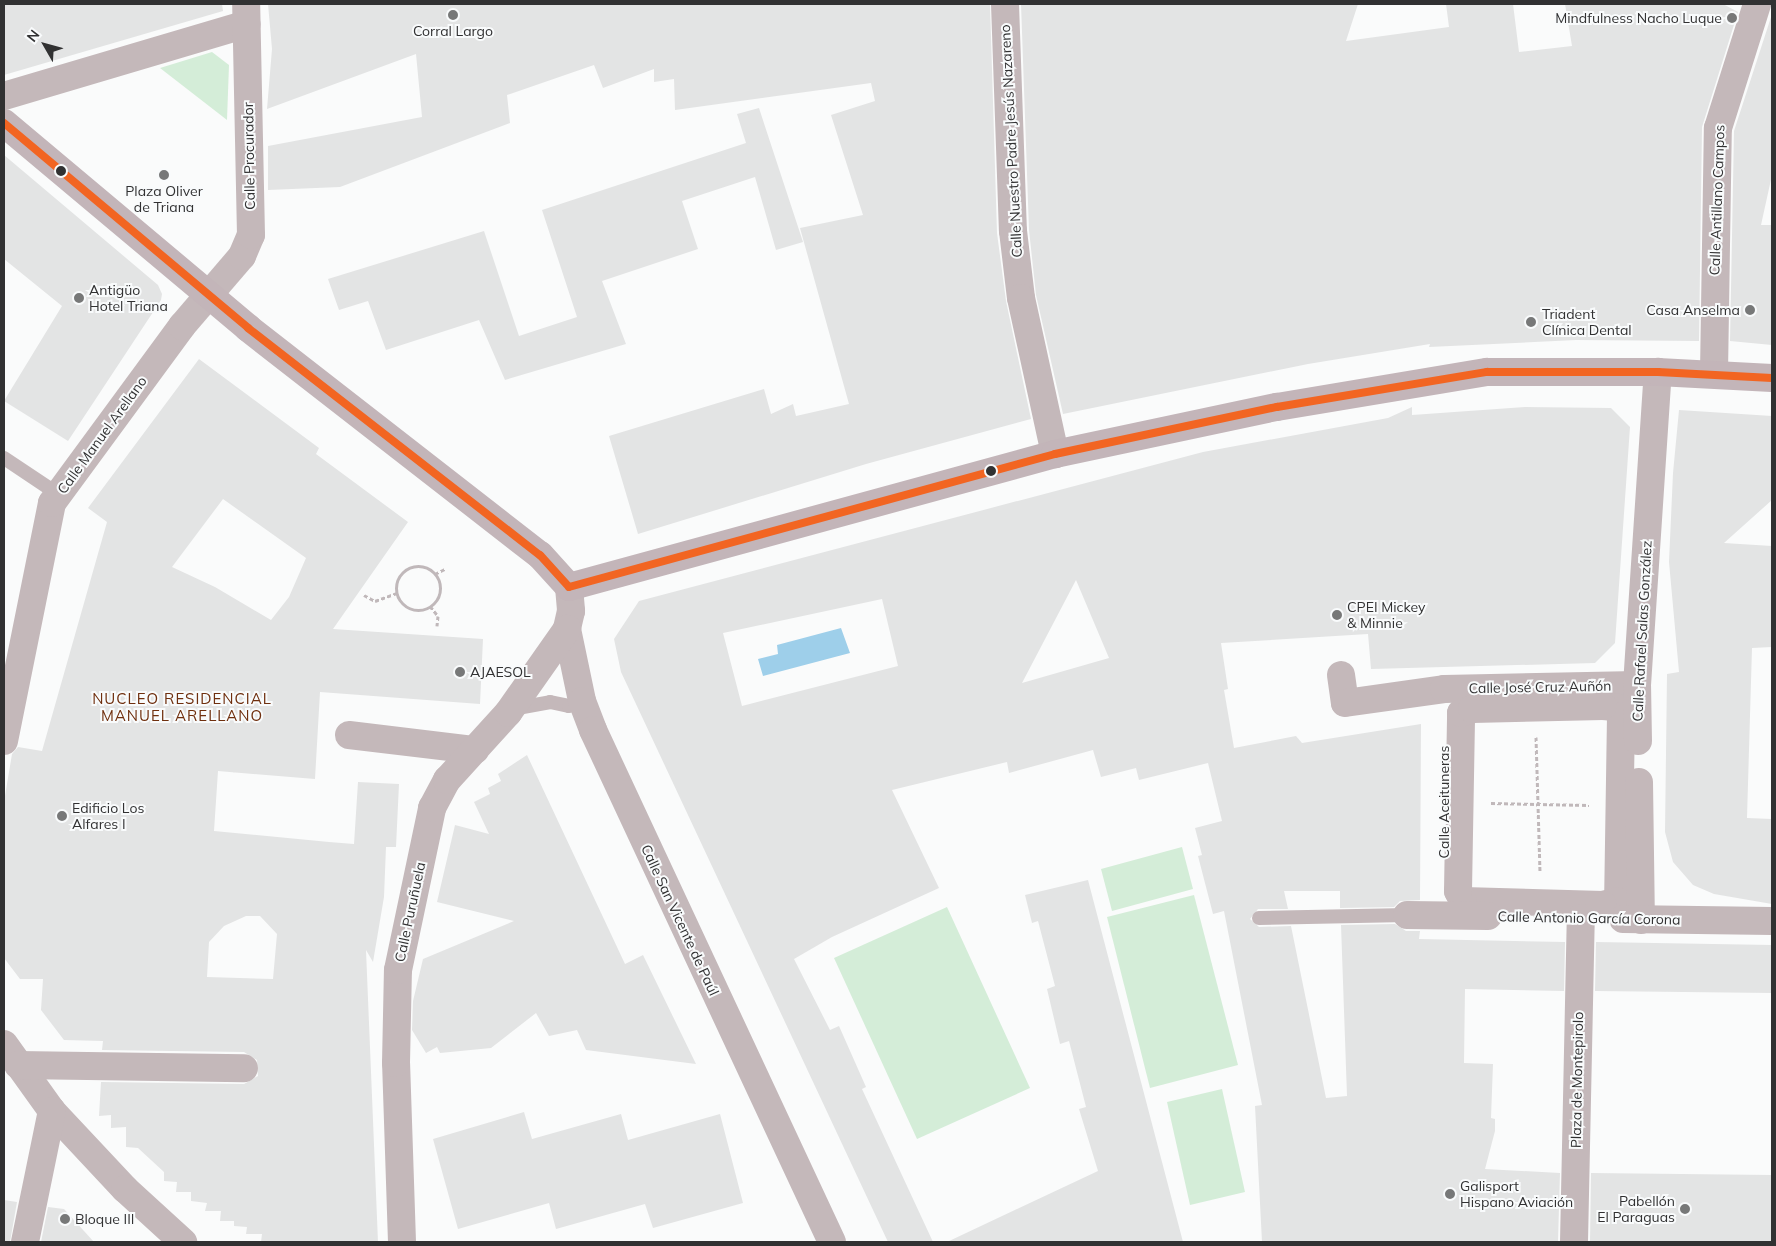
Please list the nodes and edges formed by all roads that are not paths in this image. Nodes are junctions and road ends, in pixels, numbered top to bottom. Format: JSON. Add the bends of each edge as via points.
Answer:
{"nodes":[{"id":1,"x":1005,"y":4,"type":"edge"},
{"id":2,"x":1757,"y":4,"type":"edge"},
{"id":3,"x":246,"y":14,"type":"edge"},
{"id":4,"x":4,"y":96,"type":"edge"},
{"id":5,"x":4,"y":124,"type":"edge"},
{"id":6,"x":210,"y":295,"type":"junction"},
{"id":7,"x":1658,"y":372,"type":"junction"},
{"id":8,"x":1714,"y":373,"type":"junction"},
{"id":9,"x":1772,"y":378,"type":"edge"},
{"id":10,"x":1055,"y":454,"type":"junction"},
{"id":11,"x":4,"y":458,"type":"edge"},
{"id":12,"x":58,"y":494,"type":"junction"},
{"id":13,"x":569,"y":587,"type":"junction"},
{"id":14,"x":567,"y":629,"type":"junction"},
{"id":15,"x":1341,"y":675,"type":"dead end"},
{"id":16,"x":1637,"y":685,"type":"junction"},
{"id":17,"x":1444,"y":689,"type":"junction"},
{"id":18,"x":582,"y":701,"type":"junction"},
{"id":19,"x":511,"y":710,"type":"junction"},
{"id":20,"x":349,"y":735,"type":"dead end"},
{"id":21,"x":4,"y":741,"type":"edge"},
{"id":22,"x":475,"y":750,"type":"junction"},
{"id":23,"x":1541,"y":904,"type":"joint"},
{"id":24,"x":1406,"y":915,"type":"joint"},
{"id":25,"x":1444,"y":916,"type":"junction"},
{"id":26,"x":1259,"y":918,"type":"dead end"},
{"id":27,"x":1581,"y":918,"type":"junction"},
{"id":28,"x":1641,"y":920,"type":"junction"},
{"id":29,"x":1772,"y":921,"type":"edge"},
{"id":30,"x":11,"y":1054,"type":"edge"},
{"id":31,"x":244,"y":1068,"type":"dead end"},
{"id":32,"x":52,"y":1111,"type":"junction"},
{"id":33,"x":26,"y":1242,"type":"edge"},
{"id":34,"x":183,"y":1242,"type":"edge"},
{"id":35,"x":402,"y":1242,"type":"edge"},
{"id":36,"x":832,"y":1242,"type":"edge"},
{"id":37,"x":1574,"y":1242,"type":"edge"}],
"edges":[{"from":1,"to":10,"type":"street","name":"Calle Nuestro Padre Jesús Nazareno","via":[[1013,232],[1021,298]]},
{"from":2,"to":8,"type":"street","name":"Calle Antillano Campos","via":[[1718,128]]},
{"from":3,"to":4,"type":"street"},
{"from":3,"to":6,"type":"street","name":"Calle Procurador","via":[[251,235],[242,256]]},
{"from":5,"to":6,"type":"main road"},
{"from":6,"to":12,"type":"street","name":"Calle Manuel Arellano","via":[[182,326]]},
{"from":6,"to":13,"type":"main road","via":[[540,554]]},
{"from":7,"to":8,"type":"main road"},
{"from":7,"to":10,"type":"main road","via":[[1487,372],[1277,407]]},
{"from":7,"to":16,"type":"street","name":"Calle Rafael Salas González"},
{"from":8,"to":9,"type":"main road"},
{"from":10,"to":13,"type":"main road"},
{"from":11,"to":12,"type":"lane"},
{"from":12,"to":21,"type":"street","name":"Calle Manuel Arellano","via":[[52,503]]},
{"from":13,"to":14,"type":"street","name":"Calle San Vicente de Paúl"},
{"from":14,"to":18,"type":"street","name":"Calle San Vicente de Paúl"},
{"from":14,"to":19,"type":"street","name":"Calle Puruñuela"},
{"from":15,"to":17,"type":"street","name":"Calle José Cruz Auñón","via":[[1345,703]]},
{"from":16,"to":17,"type":"street","name":"Calle José Cruz Auñón"},
{"from":16,"to":28,"type":"street","name":"Calle Rafael Salas González"},
{"from":17,"to":25,"type":"street","name":"Calle Aceituneras"},
{"from":18,"to":19,"type":"lane","via":[[569,706],[550,702]]},
{"from":18,"to":36,"type":"street","name":"Calle San Vicente de Paúl","via":[[742,1054]]},
{"from":19,"to":22,"type":"street","name":"Calle Puruñuela"},
{"from":20,"to":22,"type":"street"},
{"from":22,"to":35,"type":"street","name":"Calle Puruñuela","via":[[447,780],[432,808],[398,970],[396,1063]]},
{"from":23,"to":23,"type":"street","via":[[1469,902],[1461,899],[1458,892],[1461,713],[1472,709],[1603,706],[1618,710],[1621,716],[1619,890],[1616,904]]},
{"from":24,"to":25,"type":"street","name":"Calle Antonio García Corona"},
{"from":24,"to":26,"type":"lane"},
{"from":25,"to":27,"type":"street","name":"Calle Antonio García Corona"},
{"from":27,"to":28,"type":"street","name":"Calle Antonio García Corona"},
{"from":27,"to":37,"type":"street","name":"Plaza de Montepirolo"},
{"from":28,"to":29,"type":"street","name":"Calle Antonio García Corona"},
{"from":30,"to":31,"type":"street"},
{"from":30,"to":32,"type":"street"},
{"from":32,"to":33,"type":"street"},
{"from":32,"to":34,"type":"street","via":[[125,1189]]}]}
